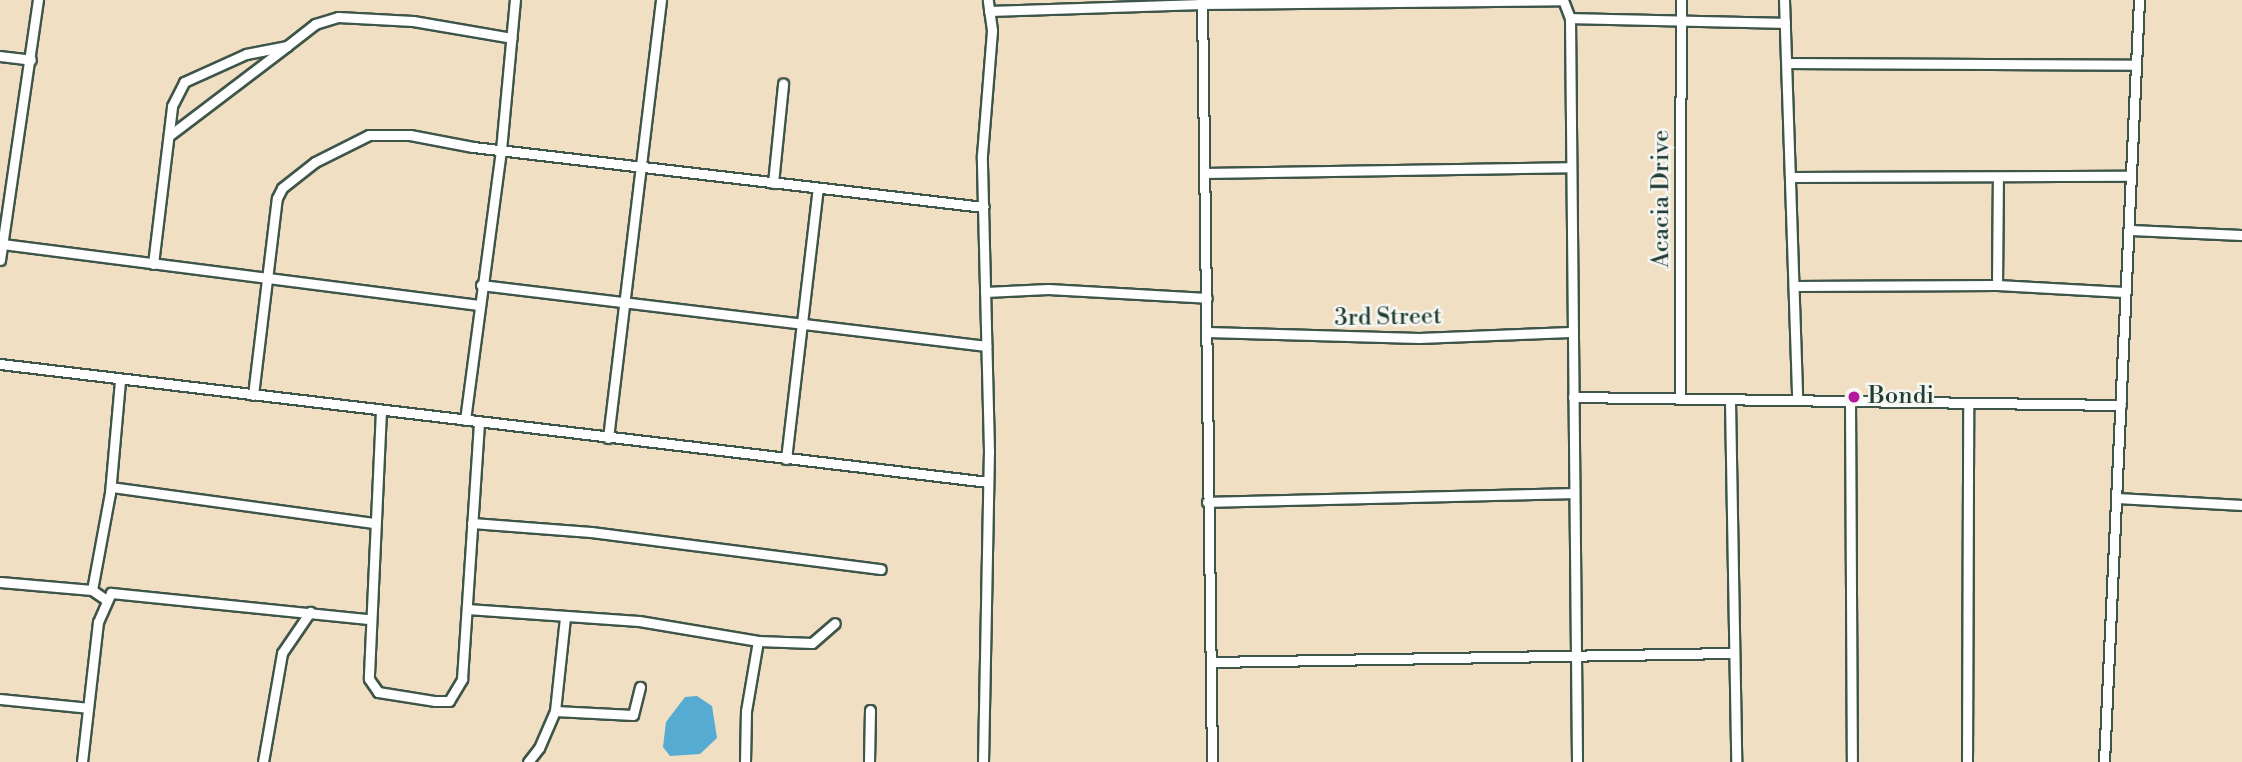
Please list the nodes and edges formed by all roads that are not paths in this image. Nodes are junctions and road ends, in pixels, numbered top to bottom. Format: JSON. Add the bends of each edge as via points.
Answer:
{"nodes":[{"id":1,"x":38,"y":0,"type":"edge"},
{"id":2,"x":515,"y":0,"type":"edge"},
{"id":3,"x":661,"y":0,"type":"edge"},
{"id":4,"x":988,"y":0,"type":"edge"},
{"id":5,"x":1563,"y":0,"type":"edge"},
{"id":6,"x":1681,"y":0,"type":"edge"},
{"id":7,"x":1784,"y":0,"type":"edge"},
{"id":8,"x":2139,"y":0,"type":"edge"},
{"id":9,"x":1202,"y":2,"type":"edge"},
{"id":10,"x":989,"y":11,"type":"junction"},
{"id":11,"x":1570,"y":18,"type":"junction"},
{"id":12,"x":1682,"y":21,"type":"junction"},
{"id":13,"x":1785,"y":23,"type":"junction"},
{"id":14,"x":512,"y":38,"type":"junction"},
{"id":15,"x":292,"y":43,"type":"junction"},
{"id":16,"x":0,"y":56,"type":"edge"},
{"id":17,"x":31,"y":60,"type":"junction"},
{"id":18,"x":1790,"y":63,"type":"junction"},
{"id":19,"x":2136,"y":65,"type":"junction"},
{"id":20,"x":783,"y":84,"type":"dead end"},
{"id":21,"x":170,"y":135,"type":"junction"},
{"id":22,"x":501,"y":149,"type":"junction"},
{"id":23,"x":639,"y":165,"type":"junction"},
{"id":24,"x":1569,"y":167,"type":"junction"},
{"id":25,"x":1204,"y":173,"type":"junction"},
{"id":26,"x":2131,"y":176,"type":"junction"},
{"id":27,"x":1792,"y":177,"type":"junction"},
{"id":28,"x":1998,"y":178,"type":"junction"},
{"id":29,"x":773,"y":183,"type":"junction"},
{"id":30,"x":818,"y":188,"type":"junction"},
{"id":31,"x":983,"y":207,"type":"junction"},
{"id":32,"x":2130,"y":230,"type":"junction"},
{"id":33,"x":2242,"y":235,"type":"edge"},
{"id":34,"x":3,"y":244,"type":"junction"},
{"id":35,"x":0,"y":260,"type":"edge"},
{"id":36,"x":153,"y":264,"type":"junction"},
{"id":37,"x":269,"y":278,"type":"junction"},
{"id":38,"x":481,"y":285,"type":"junction"},
{"id":39,"x":1997,"y":285,"type":"junction"},
{"id":40,"x":1795,"y":286,"type":"junction"},
{"id":41,"x":985,"y":292,"type":"junction"},
{"id":42,"x":2124,"y":292,"type":"junction"},
{"id":43,"x":1207,"y":298,"type":"junction"},
{"id":44,"x":625,"y":303,"type":"junction"},
{"id":45,"x":478,"y":305,"type":"junction"},
{"id":46,"x":800,"y":324,"type":"junction"},
{"id":47,"x":1207,"y":332,"type":"junction"},
{"id":48,"x":1570,"y":332,"type":"junction"},
{"id":49,"x":986,"y":346,"type":"junction"},
{"id":50,"x":0,"y":364,"type":"edge"},
{"id":51,"x":120,"y":380,"type":"junction"},
{"id":52,"x":253,"y":394,"type":"junction"},
{"id":53,"x":1573,"y":397,"type":"junction"},
{"id":54,"x":1680,"y":398,"type":"junction"},
{"id":55,"x":1797,"y":400,"type":"junction"},
{"id":56,"x":1850,"y":400,"type":"junction"},
{"id":57,"x":1730,"y":401,"type":"junction"},
{"id":58,"x":1968,"y":403,"type":"junction"},
{"id":59,"x":2121,"y":405,"type":"junction"},
{"id":60,"x":381,"y":410,"type":"junction"},
{"id":61,"x":465,"y":420,"type":"junction"},
{"id":62,"x":479,"y":422,"type":"junction"},
{"id":63,"x":608,"y":438,"type":"junction"},
{"id":64,"x":786,"y":459,"type":"junction"},
{"id":65,"x":988,"y":482,"type":"junction"},
{"id":66,"x":111,"y":486,"type":"junction"},
{"id":67,"x":1572,"y":493,"type":"junction"},
{"id":68,"x":2117,"y":498,"type":"junction"},
{"id":69,"x":1207,"y":502,"type":"junction"},
{"id":70,"x":2242,"y":505,"type":"edge"},
{"id":71,"x":375,"y":523,"type":"junction"},
{"id":72,"x":472,"y":523,"type":"junction"},
{"id":73,"x":881,"y":569,"type":"dead end"},
{"id":74,"x":0,"y":582,"type":"edge"},
{"id":75,"x":92,"y":590,"type":"junction"},
{"id":76,"x":105,"y":599,"type":"junction"},
{"id":77,"x":467,"y":608,"type":"junction"},
{"id":78,"x":310,"y":612,"type":"junction"},
{"id":79,"x":565,"y":618,"type":"junction"},
{"id":80,"x":369,"y":619,"type":"junction"},
{"id":81,"x":835,"y":623,"type":"dead end"},
{"id":82,"x":758,"y":641,"type":"junction"},
{"id":83,"x":1573,"y":653,"type":"junction"},
{"id":84,"x":1734,"y":653,"type":"junction"},
{"id":85,"x":1212,"y":662,"type":"junction"},
{"id":86,"x":640,"y":687,"type":"dead end"},
{"id":87,"x":0,"y":699,"type":"edge"},
{"id":88,"x":88,"y":708,"type":"junction"},
{"id":89,"x":870,"y":710,"type":"dead end"},
{"id":90,"x":555,"y":711,"type":"junction"},
{"id":91,"x":82,"y":762,"type":"edge"},
{"id":92,"x":263,"y":762,"type":"edge"},
{"id":93,"x":528,"y":762,"type":"edge"},
{"id":94,"x":745,"y":762,"type":"edge"},
{"id":95,"x":869,"y":762,"type":"edge"},
{"id":96,"x":983,"y":762,"type":"edge"},
{"id":97,"x":1212,"y":762,"type":"edge"},
{"id":98,"x":1577,"y":762,"type":"edge"},
{"id":99,"x":1736,"y":762,"type":"edge"},
{"id":100,"x":1852,"y":762,"type":"edge"},
{"id":101,"x":1967,"y":762,"type":"edge"},
{"id":102,"x":2104,"y":762,"type":"edge"}],
"edges":[{"from":1,"to":17,"type":"street"},
{"from":2,"to":14,"type":"street"},
{"from":3,"to":23,"type":"street"},
{"from":4,"to":10,"type":"street"},
{"from":5,"to":9,"type":"street"},
{"from":5,"to":11,"type":"street"},
{"from":6,"to":12,"type":"street","name":"Acacia Drive"},
{"from":7,"to":13,"type":"street"},
{"from":8,"to":19,"type":"street"},
{"from":9,"to":10,"type":"street"},
{"from":9,"to":25,"type":"street"},
{"from":10,"to":31,"type":"street","via":[[992,30],[983,104]]},
{"from":11,"to":12,"type":"street"},
{"from":11,"to":24,"type":"street"},
{"from":12,"to":13,"type":"street"},
{"from":12,"to":54,"type":"street","name":"Acacia Drive"},
{"from":13,"to":18,"type":"street"},
{"from":14,"to":15,"type":"street","via":[[412,21],[338,17],[315,24]]},
{"from":14,"to":22,"type":"street"},
{"from":15,"to":21,"type":"street"},
{"from":15,"to":21,"type":"street","via":[[246,54],[180,84],[172,106]]},
{"from":16,"to":17,"type":"street"},
{"from":17,"to":34,"type":"street"},
{"from":18,"to":19,"type":"street"},
{"from":18,"to":27,"type":"street"},
{"from":19,"to":26,"type":"street"},
{"from":20,"to":29,"type":"street"},
{"from":21,"to":36,"type":"street"},
{"from":22,"to":23,"type":"street"},
{"from":22,"to":37,"type":"street","via":[[386,134],[359,138],[315,162],[282,188],[277,198]]},
{"from":22,"to":38,"type":"street"},
{"from":23,"to":29,"type":"street"},
{"from":23,"to":44,"type":"street"},
{"from":24,"to":25,"type":"street"},
{"from":24,"to":48,"type":"street"},
{"from":25,"to":43,"type":"street"},
{"from":26,"to":28,"type":"street"},
{"from":26,"to":32,"type":"street"},
{"from":27,"to":28,"type":"street"},
{"from":27,"to":40,"type":"street"},
{"from":28,"to":39,"type":"street"},
{"from":29,"to":30,"type":"street"},
{"from":30,"to":31,"type":"street"},
{"from":30,"to":46,"type":"street"},
{"from":31,"to":41,"type":"street"},
{"from":32,"to":33,"type":"street"},
{"from":32,"to":42,"type":"street"},
{"from":34,"to":35,"type":"street"},
{"from":34,"to":36,"type":"street"},
{"from":36,"to":37,"type":"street"},
{"from":37,"to":45,"type":"street"},
{"from":37,"to":52,"type":"street"},
{"from":38,"to":44,"type":"street"},
{"from":38,"to":45,"type":"street"},
{"from":39,"to":40,"type":"street"},
{"from":39,"to":42,"type":"street"},
{"from":40,"to":55,"type":"street"},
{"from":41,"to":43,"type":"street","via":[[1048,289]]},
{"from":41,"to":49,"type":"street"},
{"from":42,"to":59,"type":"street"},
{"from":43,"to":47,"type":"street"},
{"from":44,"to":46,"type":"street"},
{"from":44,"to":63,"type":"street"},
{"from":45,"to":61,"type":"street"},
{"from":46,"to":49,"type":"street"},
{"from":46,"to":64,"type":"street"},
{"from":47,"to":48,"type":"street","name":"3rd Street","via":[[1419,338]]},
{"from":47,"to":69,"type":"street"},
{"from":48,"to":53,"type":"street"},
{"from":49,"to":65,"type":"street"},
{"from":50,"to":51,"type":"street"},
{"from":51,"to":52,"type":"street"},
{"from":51,"to":66,"type":"street"},
{"from":52,"to":60,"type":"street"},
{"from":53,"to":54,"type":"street"},
{"from":53,"to":67,"type":"street"},
{"from":54,"to":57,"type":"street"},
{"from":55,"to":56,"type":"street"},
{"from":55,"to":57,"type":"street"},
{"from":56,"to":58,"type":"street"},
{"from":56,"to":100,"type":"street"},
{"from":57,"to":84,"type":"street"},
{"from":58,"to":59,"type":"street"},
{"from":58,"to":101,"type":"street"},
{"from":59,"to":68,"type":"street"},
{"from":60,"to":61,"type":"street"},
{"from":60,"to":71,"type":"street"},
{"from":61,"to":62,"type":"street"},
{"from":62,"to":63,"type":"street"},
{"from":62,"to":72,"type":"street"},
{"from":63,"to":64,"type":"street"},
{"from":64,"to":65,"type":"street"},
{"from":65,"to":96,"type":"street"},
{"from":66,"to":71,"type":"street"},
{"from":66,"to":75,"type":"street"},
{"from":67,"to":69,"type":"street"},
{"from":67,"to":83,"type":"street"},
{"from":68,"to":70,"type":"street"},
{"from":68,"to":102,"type":"street"},
{"from":69,"to":85,"type":"street"},
{"from":71,"to":80,"type":"street"},
{"from":72,"to":73,"type":"street","via":[[591,532]]},
{"from":72,"to":77,"type":"street"},
{"from":74,"to":75,"type":"street"},
{"from":75,"to":76,"type":"street"},
{"from":76,"to":78,"type":"street","via":[[121,591]]},
{"from":76,"to":88,"type":"street"},
{"from":77,"to":79,"type":"street"},
{"from":77,"to":80,"type":"street","via":[[462,679],[449,701],[389,695],[373,688]]},
{"from":78,"to":80,"type":"street"},
{"from":78,"to":92,"type":"street","via":[[282,653]]},
{"from":79,"to":82,"type":"street","via":[[639,621]]},
{"from":79,"to":90,"type":"street"},
{"from":81,"to":82,"type":"street","via":[[812,643]]},
{"from":82,"to":94,"type":"street","via":[[746,711]]},
{"from":83,"to":84,"type":"street"},
{"from":83,"to":85,"type":"street"},
{"from":83,"to":98,"type":"street"},
{"from":84,"to":99,"type":"street"},
{"from":85,"to":97,"type":"street"},
{"from":86,"to":90,"type":"street","via":[[633,715]]},
{"from":87,"to":88,"type":"street"},
{"from":88,"to":91,"type":"street"},
{"from":89,"to":95,"type":"street"},
{"from":90,"to":93,"type":"street"}]}
